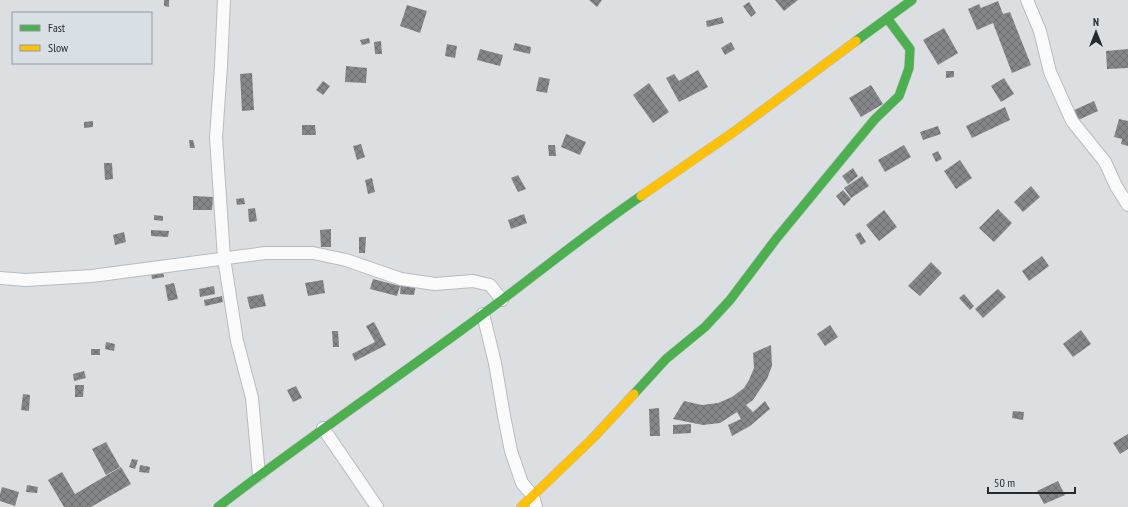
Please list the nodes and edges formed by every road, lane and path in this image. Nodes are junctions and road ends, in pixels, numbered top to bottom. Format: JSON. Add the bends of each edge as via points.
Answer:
{"nodes":[{"id":1,"x":224,"y":0,"type":"edge"},
{"id":2,"x":912,"y":0,"type":"edge"},
{"id":3,"x":1027,"y":0,"type":"edge"},
{"id":4,"x":887,"y":18,"type":"junction"},
{"id":5,"x":1128,"y":204,"type":"edge"},
{"id":6,"x":224,"y":258,"type":"junction"},
{"id":7,"x":0,"y":278,"type":"edge"},
{"id":8,"x":502,"y":300,"type":"junction"},
{"id":9,"x":483,"y":314,"type":"junction"},
{"id":10,"x":323,"y":428,"type":"junction"},
{"id":11,"x":259,"y":474,"type":"junction"},
{"id":12,"x":534,"y":501,"type":"edge"},
{"id":13,"x":218,"y":507,"type":"edge"},
{"id":14,"x":377,"y":507,"type":"edge"},
{"id":15,"x":521,"y":507,"type":"edge"}],
"edges":[{"from":1,"to":6,"type":"street","via":[[216,138]]},
{"from":2,"to":4,"type":"main road"},
{"from":3,"to":5,"type":"street","via":[[1040,31],[1050,72],[1072,121],[1105,162]]},
{"from":4,"to":8,"type":"main road","via":[[733,132],[592,231]]},
{"from":4,"to":12,"type":"main road","via":[[910,49],[909,68],[898,96],[830,172],[730,300],[704,327],[666,359]]},
{"from":6,"to":7,"type":"street","via":[[92,276],[26,280]]},
{"from":6,"to":8,"type":"street","via":[[264,253],[313,253],[346,260],[401,279],[435,284],[473,282],[490,285]]},
{"from":6,"to":11,"type":"street","via":[[237,341],[252,398]]},
{"from":8,"to":9,"type":"main road"},
{"from":9,"to":10,"type":"main road"},
{"from":9,"to":12,"type":"street","via":[[511,451],[522,483]]},
{"from":10,"to":11,"type":"main road"},
{"from":10,"to":14,"type":"street"},
{"from":11,"to":13,"type":"main road"},
{"from":12,"to":15,"type":"main road"}]}
